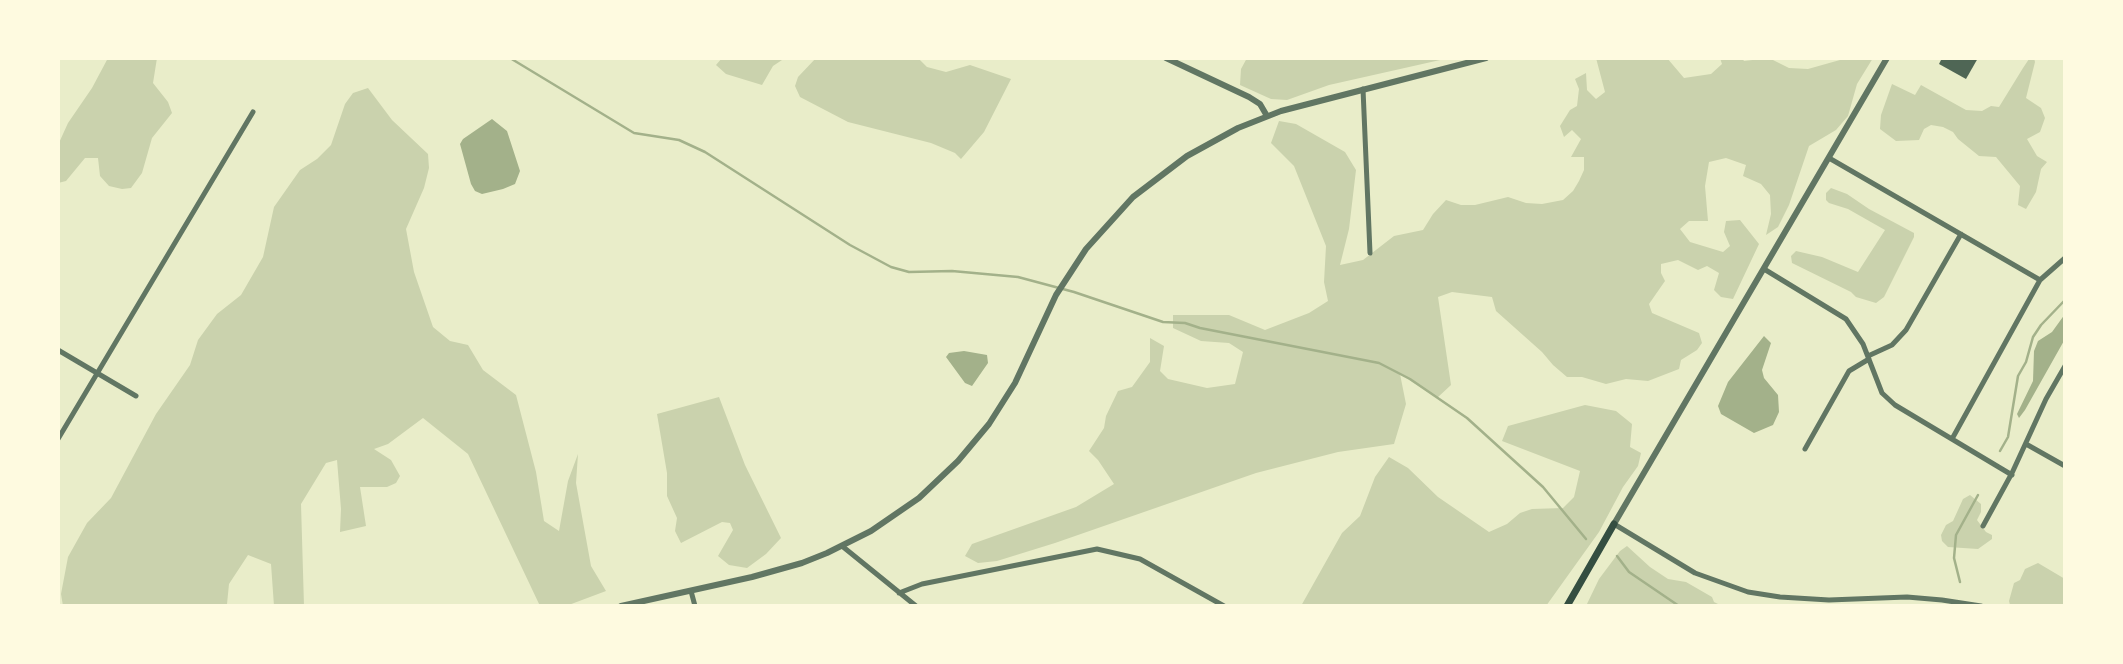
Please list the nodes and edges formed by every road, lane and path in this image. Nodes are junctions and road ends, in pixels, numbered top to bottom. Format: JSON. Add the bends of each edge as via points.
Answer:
{"nodes":[{"id":1,"x":1166,"y":58,"type":"edge"},
{"id":2,"x":1486,"y":58,"type":"edge"},
{"id":3,"x":1887,"y":58,"type":"edge"},
{"id":4,"x":1363,"y":89,"type":"junction"},
{"id":5,"x":253,"y":112,"type":"dead end"},
{"id":6,"x":1268,"y":116,"type":"junction"},
{"id":7,"x":1829,"y":158,"type":"junction"},
{"id":8,"x":1961,"y":234,"type":"junction"},
{"id":9,"x":1370,"y":253,"type":"dead end"},
{"id":10,"x":2065,"y":258,"type":"edge"},
{"id":11,"x":1764,"y":269,"type":"junction"},
{"id":12,"x":2040,"y":280,"type":"junction"},
{"id":13,"x":58,"y":350,"type":"edge"},
{"id":14,"x":1868,"y":357,"type":"junction"},
{"id":15,"x":2065,"y":366,"type":"edge"},
{"id":16,"x":97,"y":373,"type":"junction"},
{"id":17,"x":136,"y":396,"type":"dead end"},
{"id":18,"x":58,"y":439,"type":"edge"},
{"id":19,"x":1952,"y":439,"type":"junction"},
{"id":20,"x":2026,"y":444,"type":"junction"},
{"id":21,"x":1805,"y":449,"type":"dead end"},
{"id":22,"x":2065,"y":466,"type":"edge"},
{"id":23,"x":2012,"y":475,"type":"junction"},
{"id":24,"x":1614,"y":524,"type":"junction"},
{"id":25,"x":1983,"y":526,"type":"dead end"},
{"id":26,"x":842,"y":546,"type":"junction"},
{"id":27,"x":691,"y":591,"type":"junction"},
{"id":28,"x":899,"y":593,"type":"junction"},
{"id":29,"x":1829,"y":603,"type":"edge"},
{"id":30,"x":621,"y":606,"type":"edge"},
{"id":31,"x":695,"y":606,"type":"edge"},
{"id":32,"x":916,"y":606,"type":"edge"},
{"id":33,"x":1224,"y":606,"type":"edge"},
{"id":34,"x":1567,"y":606,"type":"edge"},
{"id":35,"x":1981,"y":606,"type":"edge"}],
"edges":[{"from":1,"to":6,"type":"street","via":[[1249,97]]},
{"from":2,"to":4,"type":"street"},
{"from":3,"to":7,"type":"street"},
{"from":4,"to":6,"type":"street"},
{"from":4,"to":9,"type":"street"},
{"from":5,"to":16,"type":"street"},
{"from":6,"to":26,"type":"street","via":[[1207,144],[1144,187],[1104,228],[1062,285],[1014,384],[972,446],[919,498]]},
{"from":7,"to":8,"type":"street"},
{"from":7,"to":11,"type":"street"},
{"from":8,"to":12,"type":"street"},
{"from":8,"to":14,"type":"street","via":[[1904,334]]},
{"from":10,"to":12,"type":"street"},
{"from":11,"to":14,"type":"street","via":[[1846,319]]},
{"from":11,"to":24,"type":"street"},
{"from":12,"to":19,"type":"street"},
{"from":13,"to":16,"type":"street"},
{"from":14,"to":19,"type":"street","via":[[1882,393]]},
{"from":14,"to":21,"type":"street","via":[[1849,372]]},
{"from":15,"to":20,"type":"street"},
{"from":16,"to":17,"type":"street"},
{"from":16,"to":18,"type":"street"},
{"from":19,"to":23,"type":"street"},
{"from":20,"to":22,"type":"street"},
{"from":20,"to":23,"type":"street"},
{"from":23,"to":25,"type":"street"},
{"from":24,"to":29,"type":"street","via":[[1671,560],[1721,584]]},
{"from":24,"to":34,"type":"main road"},
{"from":26,"to":27,"type":"street","via":[[780,570]]},
{"from":26,"to":28,"type":"street"},
{"from":27,"to":30,"type":"street"},
{"from":27,"to":31,"type":"street"},
{"from":28,"to":32,"type":"street"},
{"from":28,"to":33,"type":"street","via":[[922,584],[1097,549],[1140,559]]},
{"from":29,"to":35,"type":"street","via":[[1907,597]]}]}
